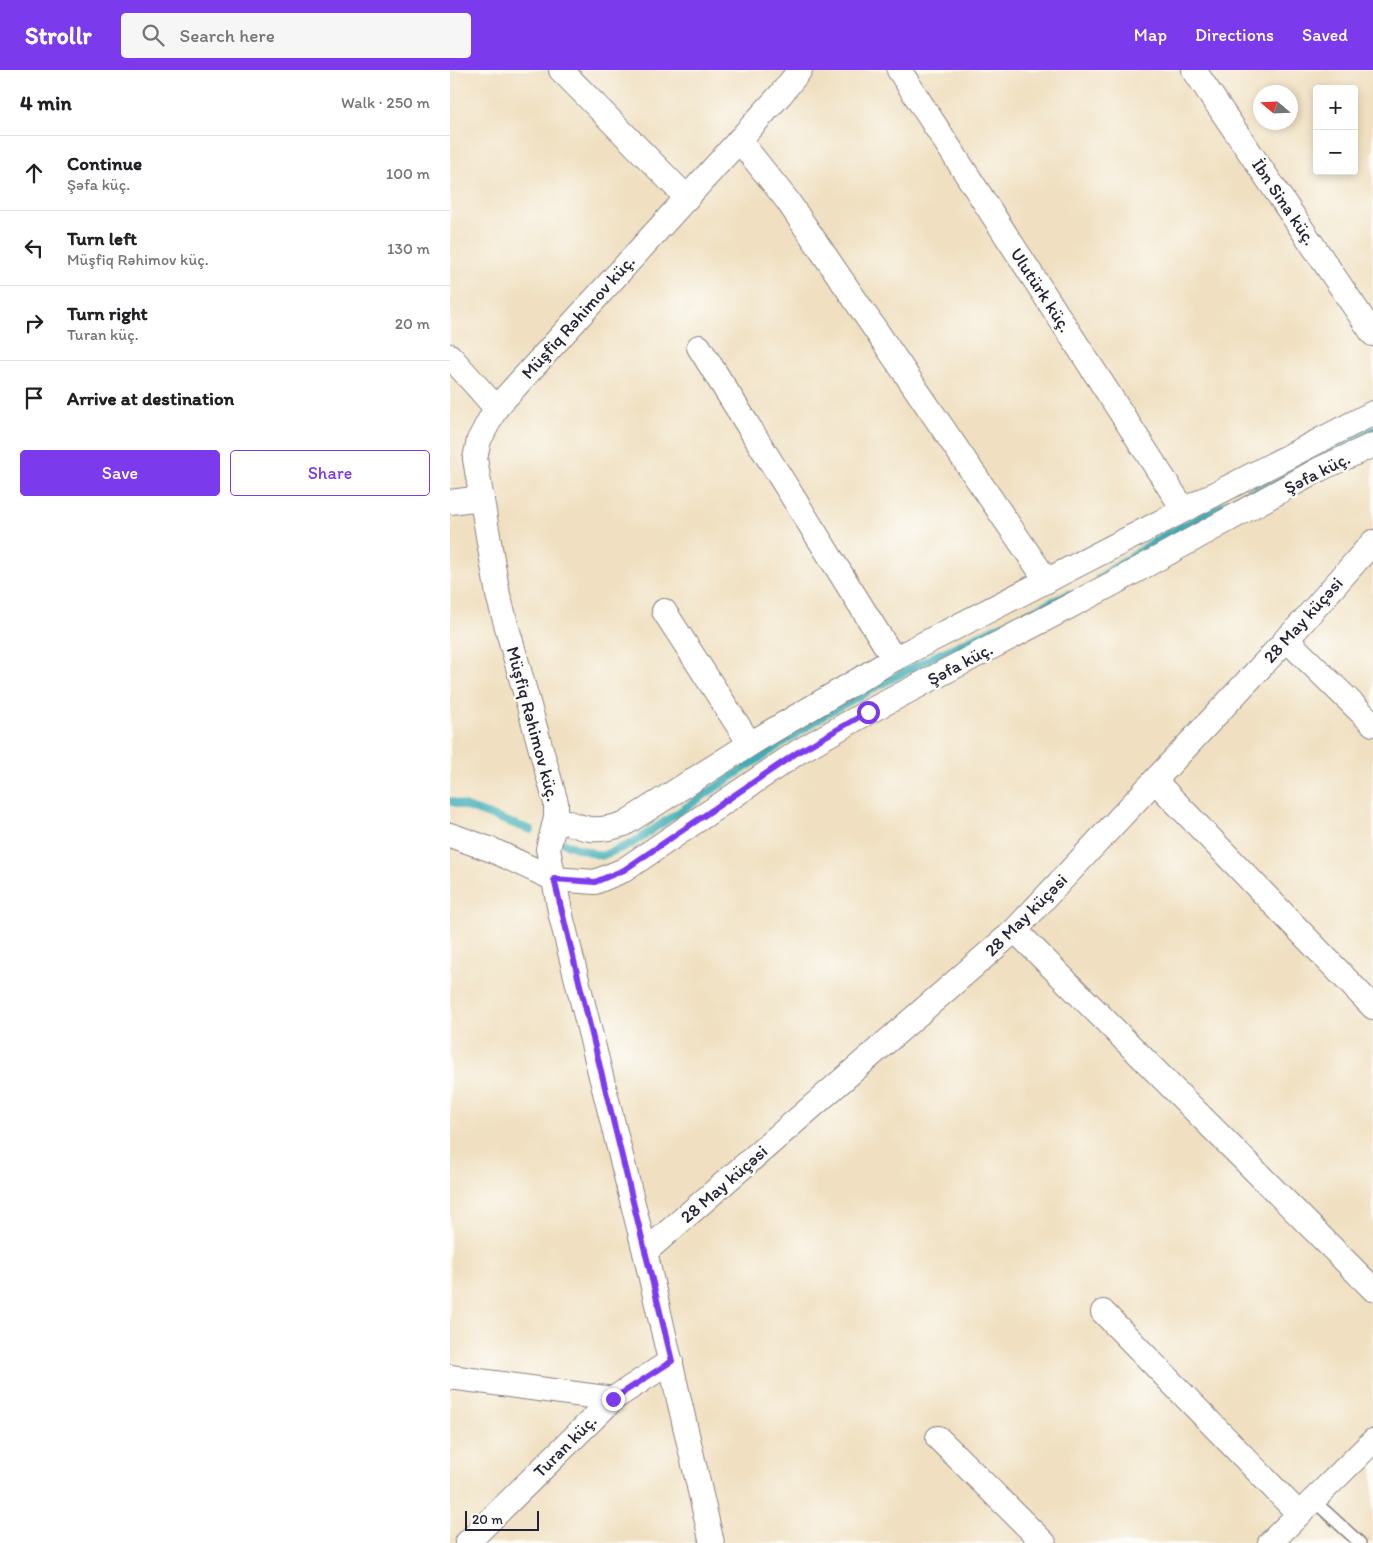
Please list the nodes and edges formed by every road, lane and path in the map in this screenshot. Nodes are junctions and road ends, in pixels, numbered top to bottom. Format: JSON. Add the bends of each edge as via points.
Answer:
{"nodes":[{"id":1,"x":561,"y":70,"type":"edge"},
{"id":2,"x":800,"y":70,"type":"edge"},
{"id":3,"x":899,"y":70,"type":"edge"},
{"id":4,"x":1194,"y":70,"type":"edge"},
{"id":5,"x":739,"y":140,"type":"junction"},
{"id":6,"x":686,"y":198,"type":"junction"},
{"id":7,"x":1373,"y":334,"type":"edge"},
{"id":8,"x":699,"y":348,"type":"dead end"},
{"id":9,"x":450,"y":356,"type":"edge"},
{"id":10,"x":496,"y":408,"type":"junction"},
{"id":11,"x":1373,"y":413,"type":"edge"},
{"id":12,"x":1373,"y":445,"type":"edge"},
{"id":13,"x":482,"y":498,"type":"junction"},
{"id":14,"x":450,"y":502,"type":"edge"},
{"id":15,"x":1184,"y":510,"type":"junction"},
{"id":16,"x":1373,"y":542,"type":"edge"},
{"id":17,"x":1047,"y":580,"type":"junction"},
{"id":18,"x":664,"y":611,"type":"dead end"},
{"id":19,"x":1286,"y":639,"type":"junction"},
{"id":20,"x":894,"y":659,"type":"junction"},
{"id":21,"x":1373,"y":724,"type":"edge"},
{"id":22,"x":750,"y":744,"type":"junction"},
{"id":23,"x":1154,"y":781,"type":"junction"},
{"id":24,"x":556,"y":818,"type":"junction"},
{"id":25,"x":450,"y":835,"type":"edge"},
{"id":26,"x":554,"y":879,"type":"junction"},
{"id":27,"x":1015,"y":930,"type":"junction"},
{"id":28,"x":1373,"y":1007,"type":"edge"},
{"id":29,"x":646,"y":1252,"type":"junction"},
{"id":30,"x":1373,"y":1289,"type":"edge"},
{"id":31,"x":1103,"y":1312,"type":"dead end"},
{"id":32,"x":672,"y":1361,"type":"junction"},
{"id":33,"x":450,"y":1377,"type":"edge"},
{"id":34,"x":613,"y":1399,"type":"junction"},
{"id":35,"x":938,"y":1438,"type":"dead end"},
{"id":36,"x":1373,"y":1440,"type":"edge"},
{"id":37,"x":1306,"y":1507,"type":"junction"},
{"id":38,"x":467,"y":1543,"type":"edge"},
{"id":39,"x":712,"y":1543,"type":"edge"},
{"id":40,"x":1044,"y":1543,"type":"edge"},
{"id":41,"x":1270,"y":1543,"type":"edge"},
{"id":42,"x":1360,"y":1543,"type":"edge"}],
"edges":[{"from":1,"to":6,"type":"street"},
{"from":2,"to":5,"type":"street","name":"Müşfiq Rəhimov küç."},
{"from":3,"to":15,"type":"street","name":"Ulutürk küç."},
{"from":4,"to":7,"type":"street","name":"İbn Sina küç."},
{"from":5,"to":6,"type":"street","name":"Müşfiq Rəhimov küç."},
{"from":5,"to":17,"type":"street","via":[[787,200]]},
{"from":6,"to":10,"type":"street","name":"Müşfiq Rəhimov küç."},
{"from":8,"to":20,"type":"street"},
{"from":9,"to":10,"type":"street"},
{"from":10,"to":13,"type":"street","name":"Müşfiq Rəhimov küç.","via":[[479,440],[475,459]]},
{"from":11,"to":15,"type":"street"},
{"from":12,"to":26,"type":"street","name":"Şəfa küç.","via":[[1320,469],[798,752],[624,870],[595,882]]},
{"from":13,"to":14,"type":"street"},
{"from":13,"to":24,"type":"street","name":"Müşfiq Rəhimov küç.","via":[[498,594],[556,803]]},
{"from":15,"to":17,"type":"street"},
{"from":16,"to":19,"type":"street","name":"28 May küçəsi"},
{"from":17,"to":20,"type":"street"},
{"from":18,"to":22,"type":"street"},
{"from":19,"to":21,"type":"street"},
{"from":19,"to":23,"type":"street","name":"28 May küçəsi"},
{"from":20,"to":22,"type":"street"},
{"from":22,"to":24,"type":"street","via":[[624,824],[602,831],[588,830]]},
{"from":23,"to":27,"type":"street","name":"28 May küçəsi"},
{"from":23,"to":28,"type":"street"},
{"from":24,"to":26,"type":"street","name":"Müşfiq Rəhimov küç.","via":[[548,848]]},
{"from":25,"to":26,"type":"street","via":[[492,850]]},
{"from":26,"to":29,"type":"street","name":"Müşfiq Rəhimov küç."},
{"from":27,"to":29,"type":"street","name":"28 May küçəsi"},
{"from":27,"to":30,"type":"street"},
{"from":29,"to":32,"type":"street","name":"Müşfiq Rəhimov küç."},
{"from":31,"to":37,"type":"street"},
{"from":32,"to":34,"type":"street","name":"Turan küç."},
{"from":32,"to":39,"type":"street","name":"Müşfiq Rəhimov küç."},
{"from":33,"to":34,"type":"street"},
{"from":34,"to":38,"type":"street","name":"Turan küç."},
{"from":35,"to":40,"type":"street"},
{"from":36,"to":37,"type":"street"},
{"from":37,"to":41,"type":"street"},
{"from":37,"to":42,"type":"lane"}]}
